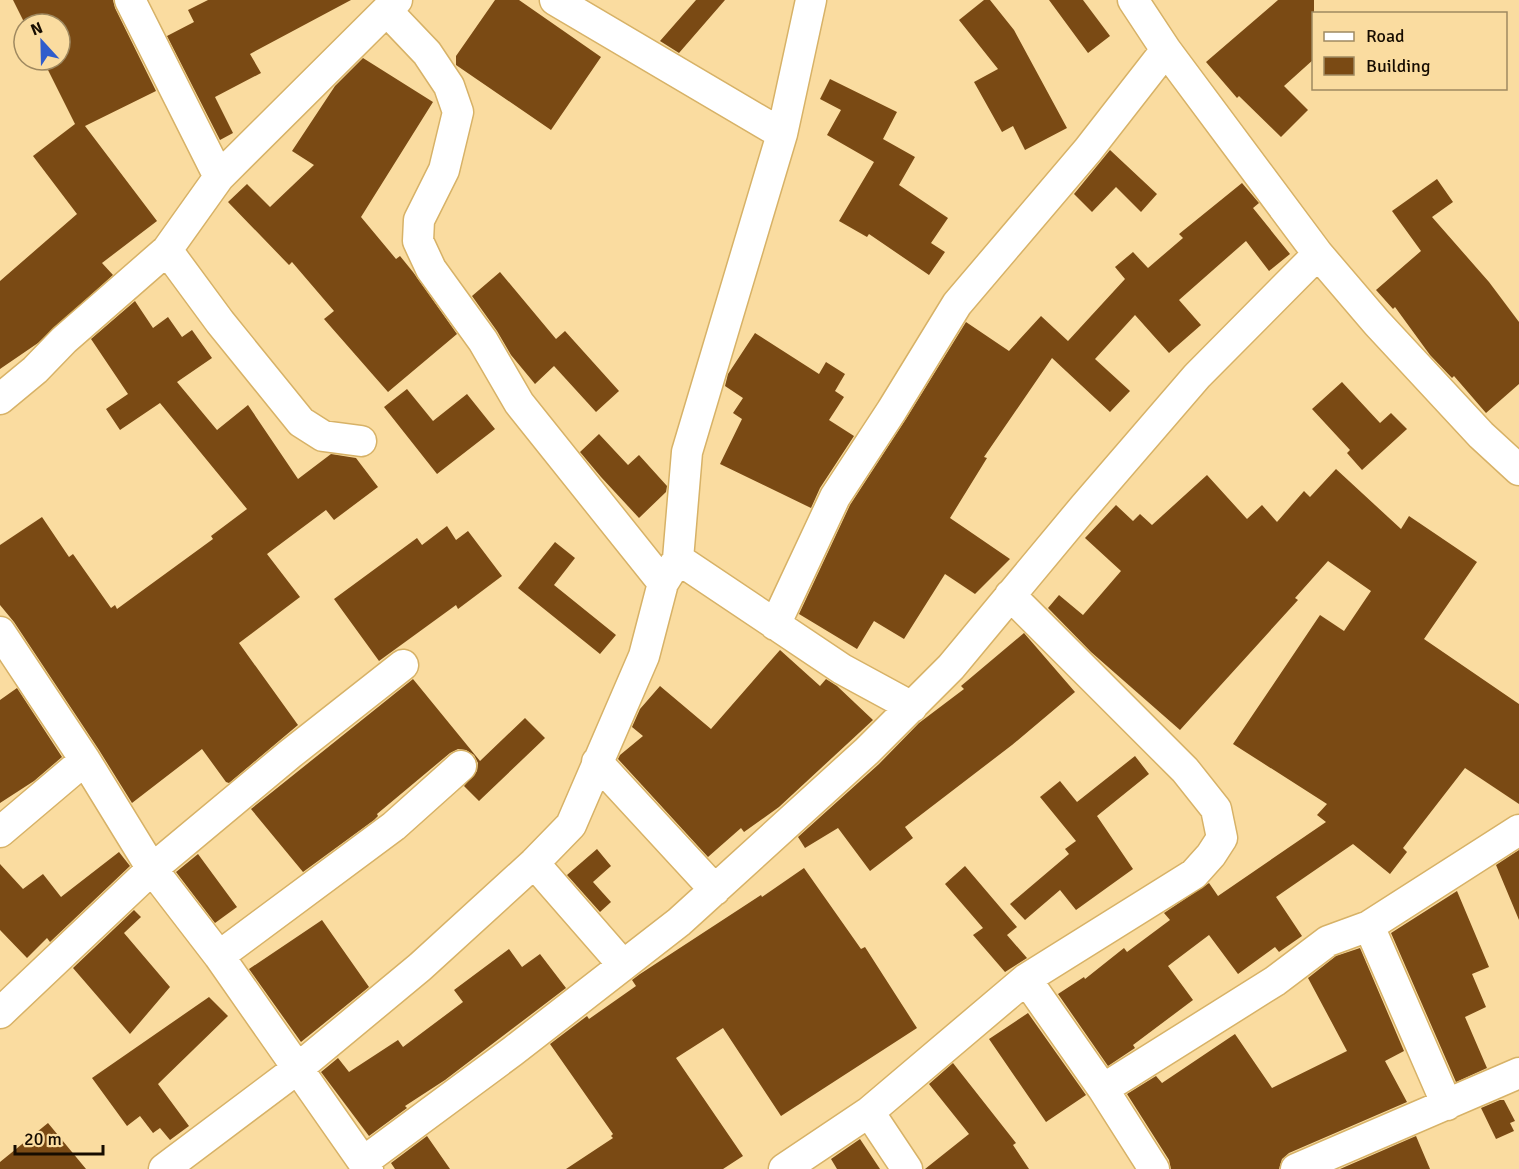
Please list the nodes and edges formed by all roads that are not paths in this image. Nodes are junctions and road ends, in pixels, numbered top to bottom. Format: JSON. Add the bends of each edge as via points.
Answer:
{"nodes":[{"id":1,"x":130,"y":0,"type":"edge"},
{"id":2,"x":555,"y":0,"type":"edge"},
{"id":3,"x":811,"y":0,"type":"edge"},
{"id":4,"x":1136,"y":1,"type":"edge"},
{"id":5,"x":392,"y":5,"type":"edge"},
{"id":6,"x":1166,"y":50,"type":"junction"},
{"id":7,"x":782,"y":134,"type":"junction"},
{"id":8,"x":219,"y":177,"type":"junction"},
{"id":9,"x":167,"y":250,"type":"junction"},
{"id":10,"x":1318,"y":254,"type":"junction"},
{"id":11,"x":0,"y":399,"type":"edge"},
{"id":12,"x":361,"y":441,"type":"dead end"},
{"id":13,"x":1519,"y":470,"type":"edge"},
{"id":14,"x":671,"y":571,"type":"junction"},
{"id":15,"x":1010,"y":596,"type":"junction"},
{"id":16,"x":775,"y":625,"type":"junction"},
{"id":17,"x":0,"y":632,"type":"edge"},
{"id":18,"x":403,"y":665,"type":"dead end"},
{"id":19,"x":912,"y":706,"type":"junction"},
{"id":20,"x":85,"y":760,"type":"junction"},
{"id":21,"x":597,"y":762,"type":"junction"},
{"id":22,"x":461,"y":766,"type":"dead end"},
{"id":23,"x":1519,"y":830,"type":"edge"},
{"id":24,"x":0,"y":832,"type":"edge"},
{"id":25,"x":534,"y":863,"type":"junction"},
{"id":26,"x":152,"y":869,"type":"junction"},
{"id":27,"x":715,"y":890,"type":"junction"},
{"id":28,"x":1369,"y":926,"type":"junction"},
{"id":29,"x":219,"y":956,"type":"junction"},
{"id":30,"x":623,"y":965,"type":"junction"},
{"id":31,"x":1026,"y":979,"type":"junction"},
{"id":32,"x":0,"y":1013,"type":"edge"},
{"id":33,"x":297,"y":1069,"type":"junction"},
{"id":34,"x":1519,"y":1073,"type":"edge"},
{"id":35,"x":1103,"y":1089,"type":"junction"},
{"id":36,"x":1447,"y":1105,"type":"junction"},
{"id":37,"x":869,"y":1112,"type":"junction"},
{"id":38,"x":366,"y":1165,"type":"edge"},
{"id":39,"x":164,"y":1169,"type":"edge"},
{"id":40,"x":784,"y":1169,"type":"edge"},
{"id":41,"x":907,"y":1169,"type":"edge"},
{"id":42,"x":1154,"y":1169,"type":"edge"},
{"id":43,"x":1296,"y":1169,"type":"edge"}],
"edges":[{"from":1,"to":8,"type":"street"},
{"from":2,"to":7,"type":"street"},
{"from":3,"to":7,"type":"street"},
{"from":4,"to":6,"type":"street"},
{"from":5,"to":8,"type":"street"},
{"from":5,"to":14,"type":"street","via":[[449,86],[458,112],[444,170],[419,220],[418,241],[431,269],[483,341],[519,403]]},
{"from":6,"to":10,"type":"street"},
{"from":6,"to":16,"type":"street","via":[[1088,150],[957,304],[835,497]]},
{"from":7,"to":14,"type":"street","via":[[687,452]]},
{"from":8,"to":9,"type":"street"},
{"from":9,"to":11,"type":"street"},
{"from":9,"to":12,"type":"street","via":[[301,422],[323,436]]},
{"from":10,"to":13,"type":"street","via":[[1481,435]]},
{"from":10,"to":15,"type":"street","via":[[1197,376]]},
{"from":14,"to":16,"type":"street"},
{"from":14,"to":21,"type":"street","via":[[644,656]]},
{"from":15,"to":19,"type":"street","via":[[951,667]]},
{"from":15,"to":31,"type":"street","via":[[1185,770],[1216,809],[1222,838],[1194,874]]},
{"from":16,"to":19,"type":"street","via":[[842,669]]},
{"from":17,"to":20,"type":"street"},
{"from":18,"to":26,"type":"street"},
{"from":19,"to":27,"type":"street"},
{"from":20,"to":24,"type":"street"},
{"from":20,"to":26,"type":"street"},
{"from":21,"to":25,"type":"street","via":[[571,825]]},
{"from":21,"to":27,"type":"street"},
{"from":22,"to":29,"type":"street","via":[[394,826]]},
{"from":23,"to":28,"type":"street"},
{"from":25,"to":30,"type":"street"},
{"from":25,"to":33,"type":"street","via":[[420,968]]},
{"from":26,"to":29,"type":"street"},
{"from":26,"to":32,"type":"street"},
{"from":27,"to":30,"type":"street"},
{"from":28,"to":35,"type":"street","via":[[1328,941],[1275,981]]},
{"from":28,"to":36,"type":"street"},
{"from":29,"to":33,"type":"street"},
{"from":30,"to":38,"type":"street"},
{"from":31,"to":35,"type":"street"},
{"from":31,"to":37,"type":"street"},
{"from":33,"to":38,"type":"street"},
{"from":33,"to":39,"type":"street"},
{"from":34,"to":36,"type":"street"},
{"from":35,"to":42,"type":"street"},
{"from":36,"to":43,"type":"street"},
{"from":37,"to":40,"type":"street"},
{"from":37,"to":41,"type":"street"}]}
